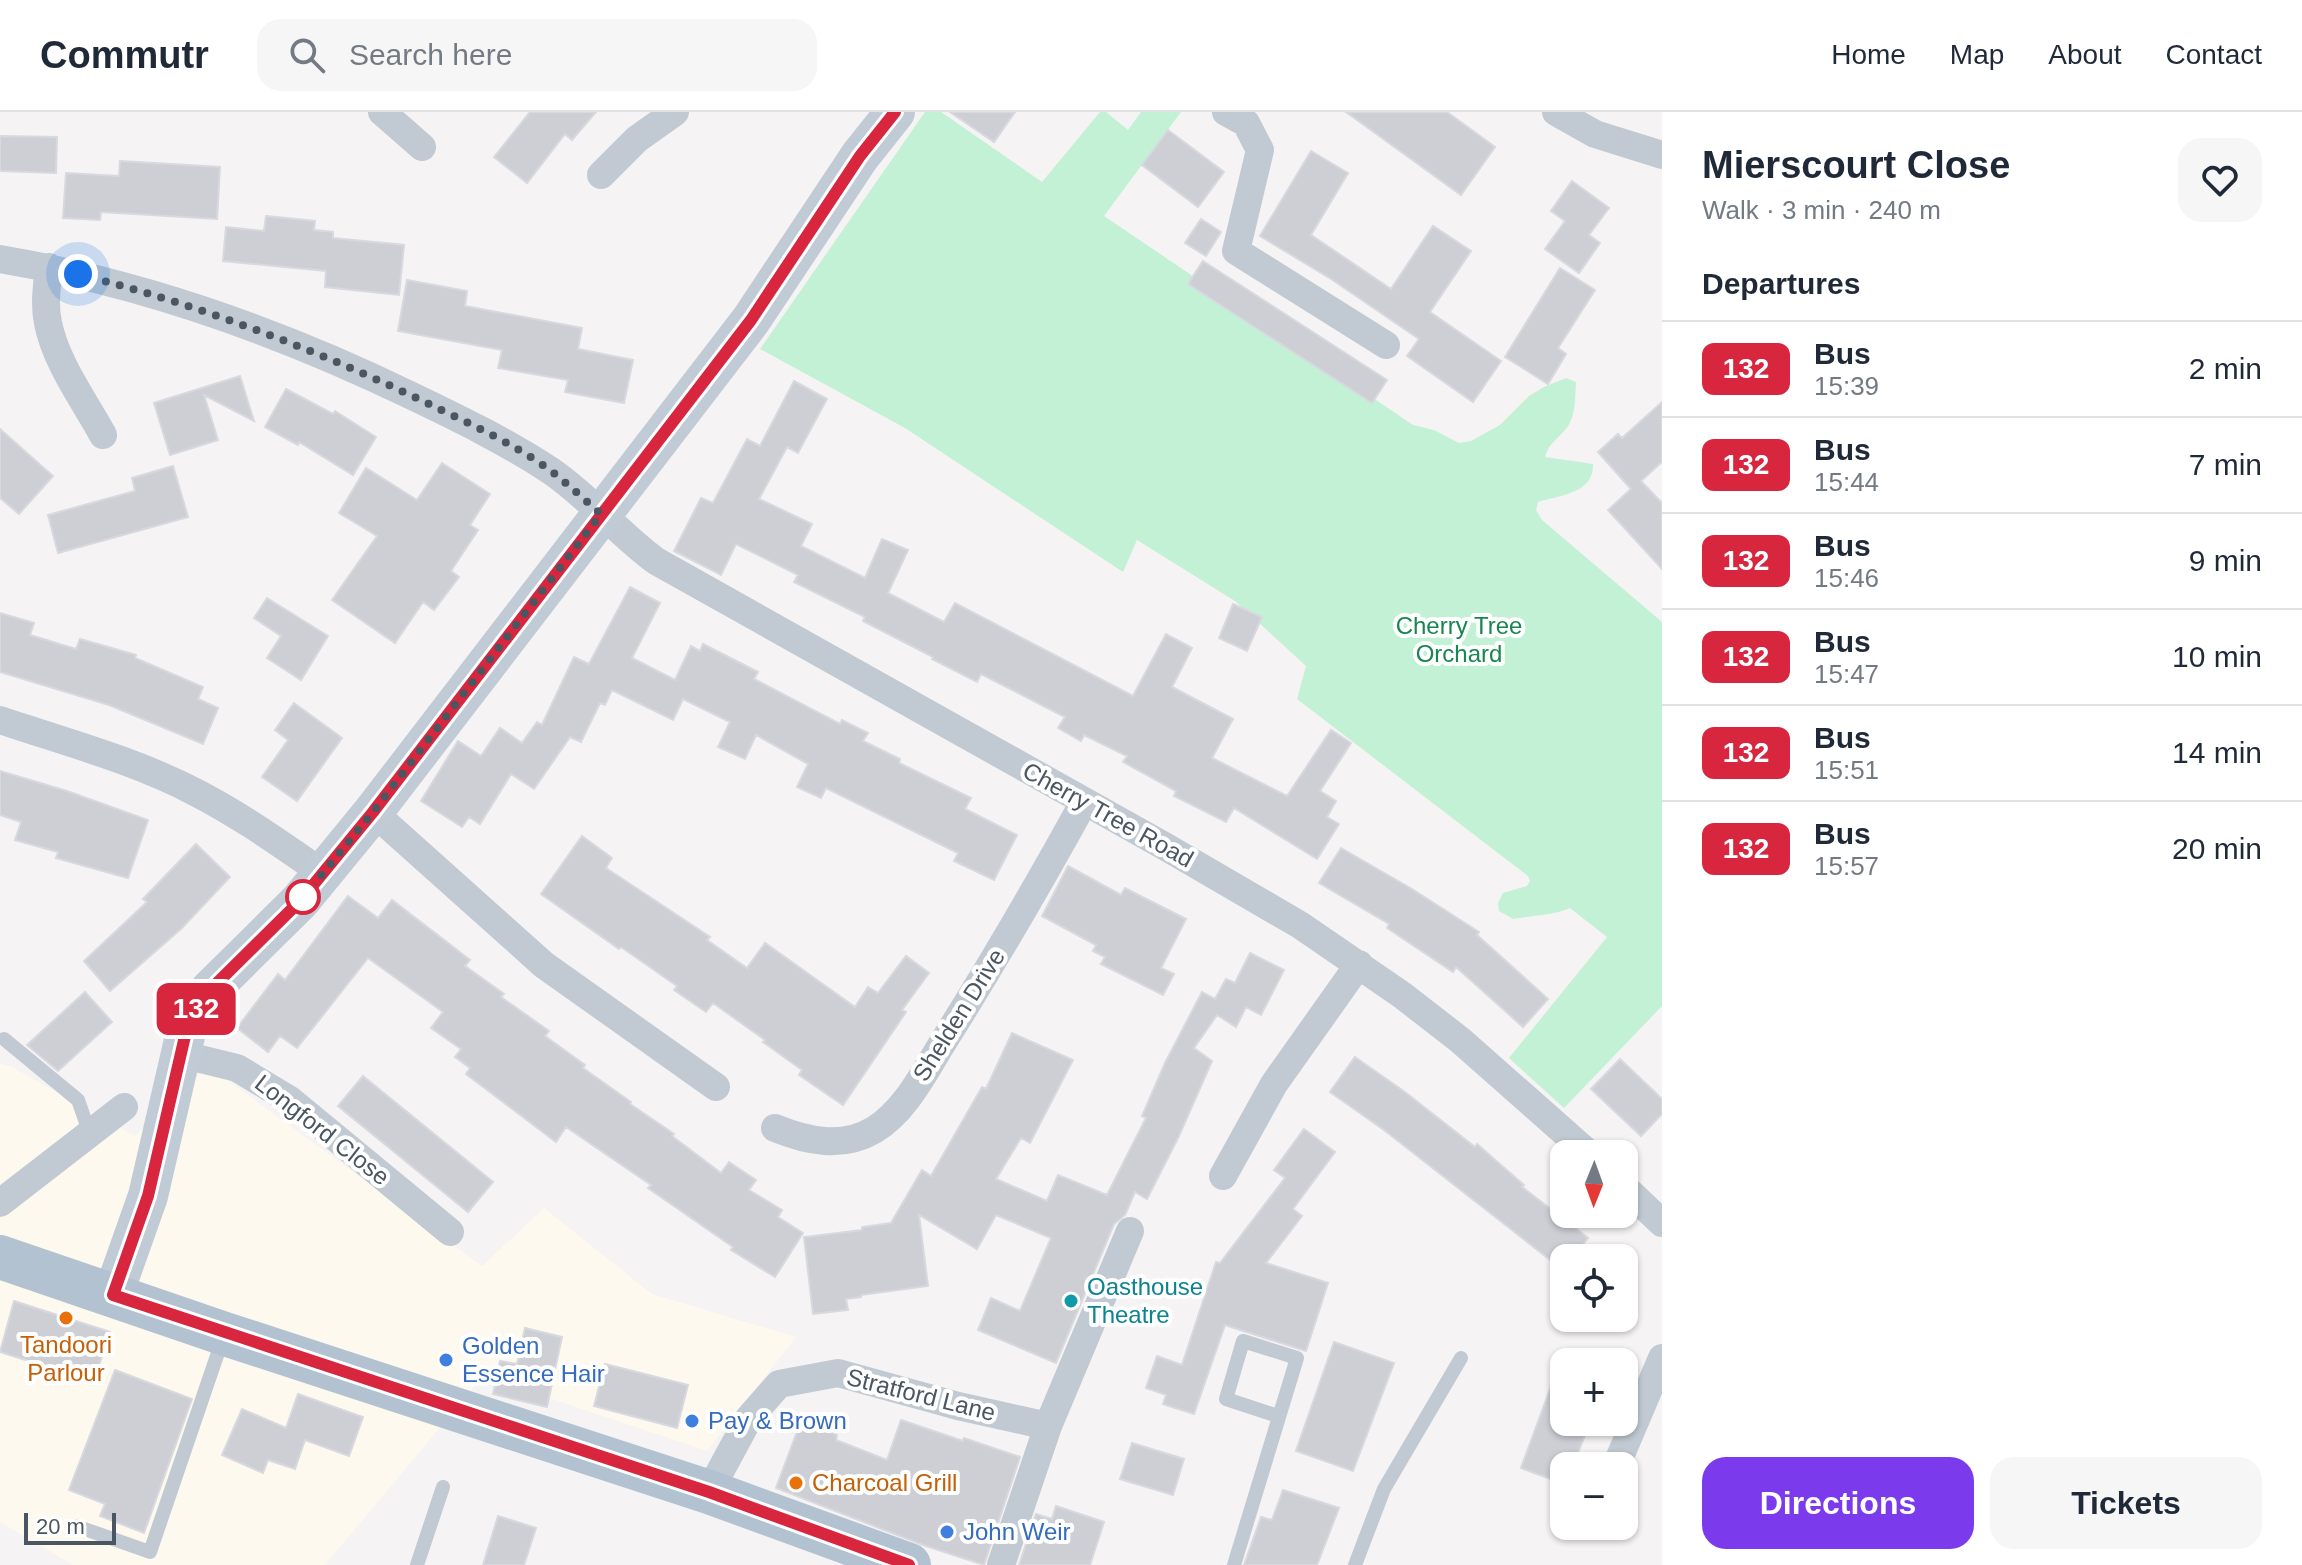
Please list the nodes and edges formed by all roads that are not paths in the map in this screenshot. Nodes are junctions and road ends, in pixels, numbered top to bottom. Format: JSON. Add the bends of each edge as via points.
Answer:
{"nodes":[{"id":1,"x":382,"y":112,"type":"edge"},
{"id":2,"x":675,"y":112,"type":"edge"},
{"id":3,"x":895,"y":112,"type":"edge"},
{"id":4,"x":1556,"y":112,"type":"edge"},
{"id":5,"x":1242,"y":116,"type":"edge"},
{"id":6,"x":422,"y":147,"type":"dead end"},
{"id":7,"x":1662,"y":155,"type":"edge"},
{"id":8,"x":601,"y":175,"type":"dead end"},
{"id":9,"x":0,"y":259,"type":"edge"},
{"id":10,"x":49,"y":267,"type":"junction"},
{"id":11,"x":1386,"y":345,"type":"dead end"},
{"id":12,"x":103,"y":435,"type":"dead end"},
{"id":13,"x":601,"y":514,"type":"junction"},
{"id":14,"x":0,"y":720,"type":"edge"},
{"id":15,"x":1084,"y":802,"type":"junction"},
{"id":16,"x":373,"y":812,"type":"junction"},
{"id":17,"x":324,"y":874,"type":"junction"},
{"id":18,"x":1359,"y":964,"type":"junction"},
{"id":19,"x":4,"y":1039,"type":"dead end"},
{"id":20,"x":180,"y":1054,"type":"junction"},
{"id":21,"x":716,"y":1087,"type":"dead end"},
{"id":22,"x":124,"y":1107,"type":"dead end"},
{"id":23,"x":775,"y":1128,"type":"dead end"},
{"id":24,"x":90,"y":1134,"type":"junction"},
{"id":25,"x":1573,"y":1140,"type":"edge"},
{"id":26,"x":1223,"y":1176,"type":"dead end"},
{"id":27,"x":1638,"y":1200,"type":"edge"},
{"id":28,"x":0,"y":1203,"type":"edge"},
{"id":29,"x":1662,"y":1223,"type":"edge"},
{"id":30,"x":1130,"y":1231,"type":"dead end"},
{"id":31,"x":450,"y":1232,"type":"dead end"},
{"id":32,"x":0,"y":1257,"type":"edge"},
{"id":33,"x":113,"y":1295,"type":"junction"},
{"id":34,"x":225,"y":1334,"type":"junction"},
{"id":35,"x":1461,"y":1358,"type":"dead end"},
{"id":36,"x":1662,"y":1358,"type":"edge"},
{"id":37,"x":1278,"y":1416,"type":"junction"},
{"id":38,"x":1048,"y":1426,"type":"junction"},
{"id":39,"x":1622,"y":1452,"type":"edge"},
{"id":40,"x":443,"y":1487,"type":"dead end"},
{"id":41,"x":709,"y":1492,"type":"junction"},
{"id":42,"x":76,"y":1526,"type":"dead end"},
{"id":43,"x":417,"y":1565,"type":"edge"},
{"id":44,"x":909,"y":1565,"type":"edge"},
{"id":45,"x":1001,"y":1565,"type":"edge"},
{"id":46,"x":1234,"y":1565,"type":"edge"},
{"id":47,"x":1355,"y":1565,"type":"edge"}],
"edges":[{"from":1,"to":6,"type":"street"},
{"from":2,"to":8,"type":"street","via":[[637,139]]},
{"from":3,"to":13,"type":"street","via":[[751,320]]},
{"from":4,"to":7,"type":"street","via":[[1595,134]]},
{"from":5,"to":11,"type":"street","via":[[1260,150],[1236,251]]},
{"from":9,"to":10,"type":"street","name":"Cherry Tree Road"},
{"from":10,"to":12,"type":"street","via":[[46,297],[53,340]]},
{"from":10,"to":13,"type":"street","name":"Cherry Tree Road","via":[[161,296],[360,371],[513,447],[554,473]]},
{"from":13,"to":15,"type":"street","name":"Cherry Tree Road","via":[[656,561]]},
{"from":13,"to":16,"type":"street"},
{"from":14,"to":17,"type":"street","via":[[193,791]]},
{"from":15,"to":18,"type":"street","name":"Cherry Tree Road","via":[[1237,887]]},
{"from":15,"to":23,"type":"street","name":"Shelden Drive","via":[[977,989],[894,1113],[854,1139],[811,1140]]},
{"from":16,"to":17,"type":"street"},
{"from":16,"to":21,"type":"street","via":[[544,965]]},
{"from":17,"to":20,"type":"street","via":[[210,990],[188,1023]]},
{"from":18,"to":25,"type":"street","name":"Cherry Tree Road","via":[[1460,1040]]},
{"from":18,"to":26,"type":"street","via":[[1274,1084]]},
{"from":19,"to":24,"type":"lane","via":[[78,1100]]},
{"from":20,"to":31,"type":"street","name":"Longford Close","via":[[237,1068],[290,1100]]},
{"from":20,"to":33,"type":"street","via":[[148,1196]]},
{"from":22,"to":24,"type":"street"},
{"from":24,"to":28,"type":"street"},
{"from":27,"to":29,"type":"street"},
{"from":30,"to":38,"type":"street"},
{"from":32,"to":33,"type":"main road"},
{"from":33,"to":34,"type":"main road"},
{"from":34,"to":41,"type":"main road"},
{"from":34,"to":42,"type":"lane","via":[[150,1552]]},
{"from":35,"to":47,"type":"lane","via":[[1384,1489]]},
{"from":36,"to":39,"type":"street"},
{"from":37,"to":37,"type":"lane","via":[[1297,1358],[1243,1341],[1226,1399]]},
{"from":37,"to":46,"type":"lane"},
{"from":38,"to":41,"type":"street","name":"Stratford Lane","via":[[838,1373],[779,1384],[749,1418]]},
{"from":38,"to":45,"type":"street"},
{"from":40,"to":43,"type":"lane"},
{"from":41,"to":44,"type":"main road"}]}
